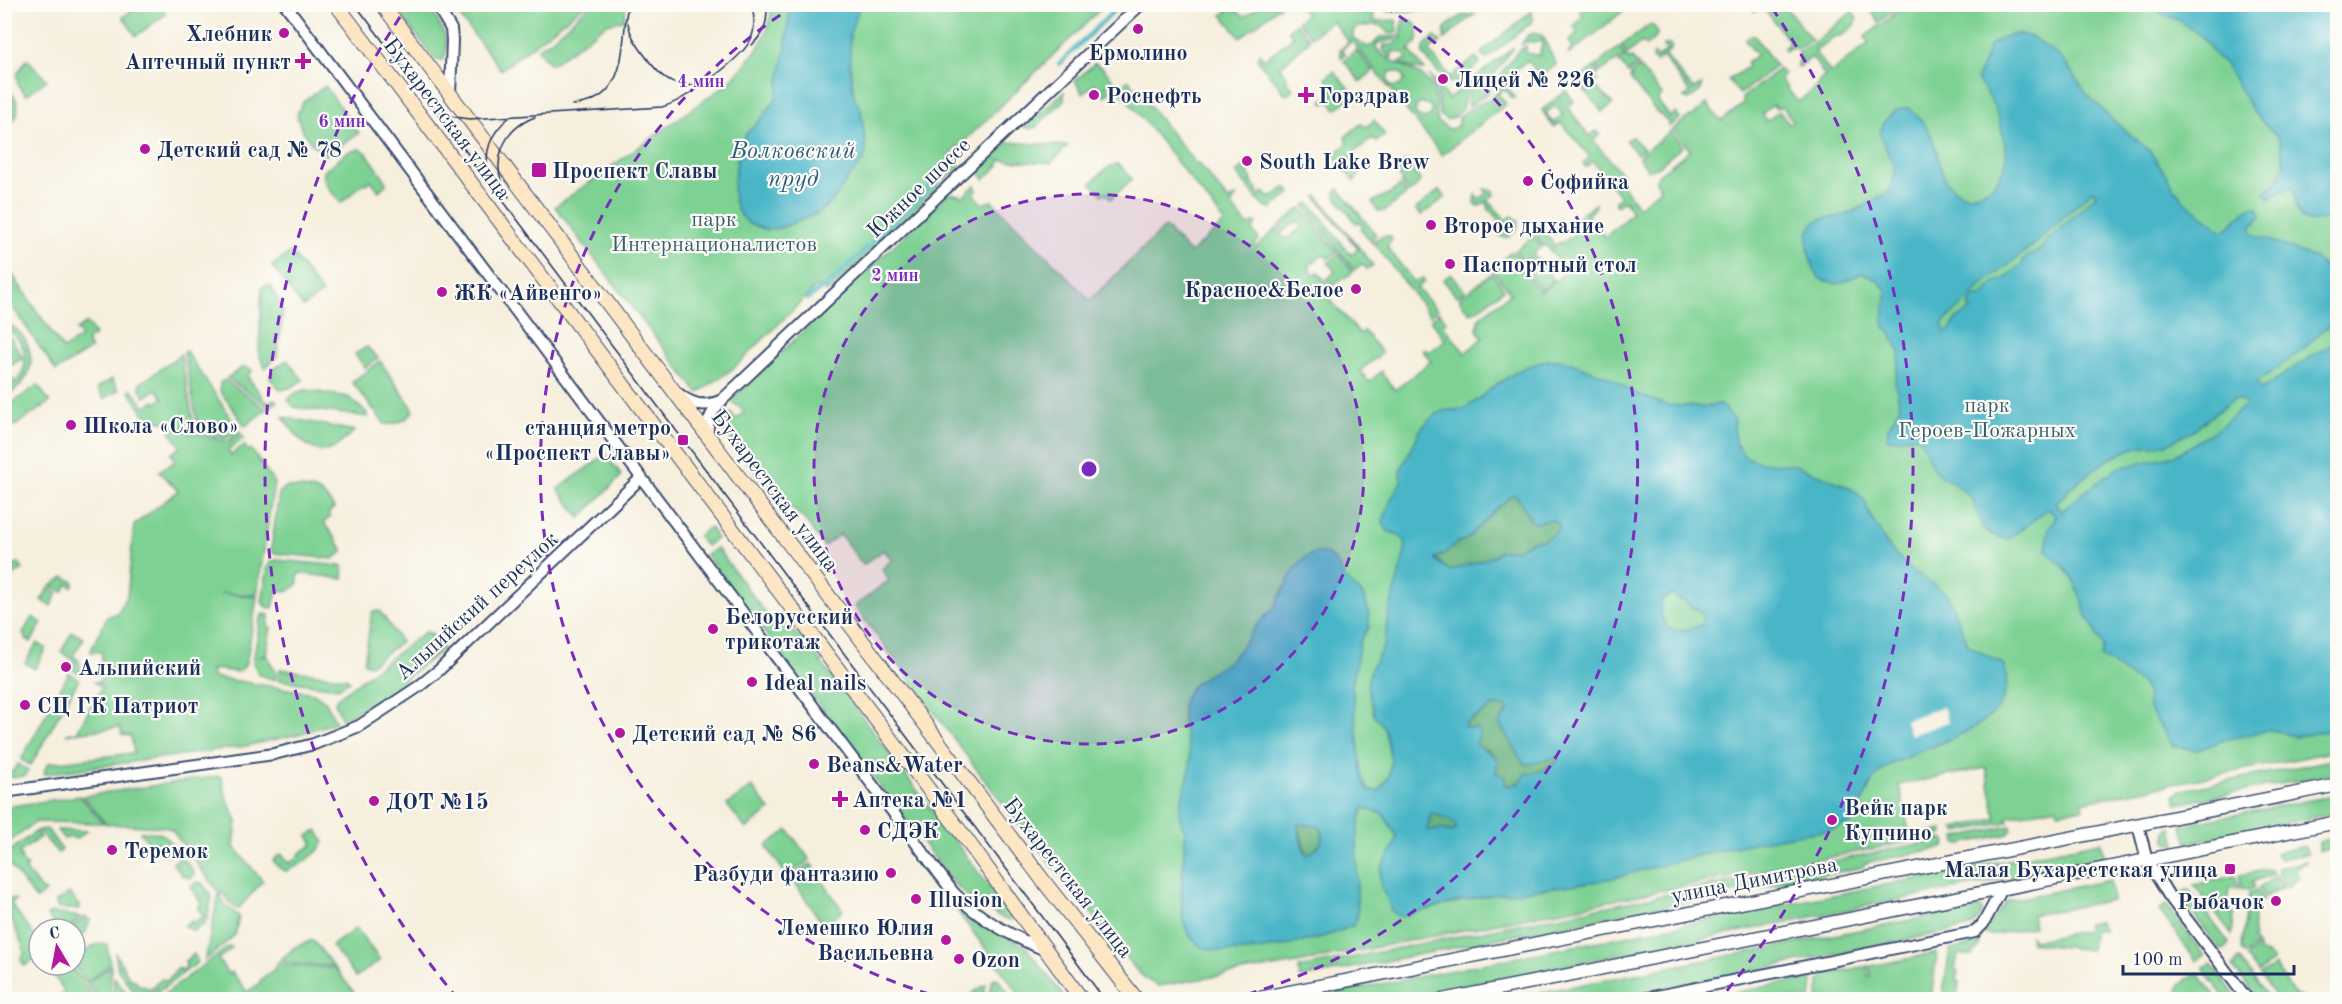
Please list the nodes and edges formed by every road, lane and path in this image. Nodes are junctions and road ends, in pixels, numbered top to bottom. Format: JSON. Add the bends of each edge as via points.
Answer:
{"nodes":[{"id":1,"x":285,"y":4,"type":"edge"},
{"id":2,"x":336,"y":4,"type":"edge"},
{"id":3,"x":381,"y":4,"type":"edge"},
{"id":4,"x":436,"y":4,"type":"edge"},
{"id":5,"x":1141,"y":4,"type":"edge"},
{"id":6,"x":450,"y":96,"type":"junction"},
{"id":7,"x":673,"y":389,"type":"junction"},
{"id":8,"x":722,"y":400,"type":"junction"},
{"id":9,"x":709,"y":437,"type":"junction"},
{"id":10,"x":641,"y":478,"type":"junction"},
{"id":11,"x":2337,"y":785,"type":"edge"},
{"id":12,"x":4,"y":792,"type":"edge"},
{"id":13,"x":2337,"y":822,"type":"edge"},
{"id":14,"x":2138,"y":825,"type":"junction"},
{"id":15,"x":2147,"y":860,"type":"junction"},
{"id":16,"x":2002,"y":889,"type":"junction"},
{"id":17,"x":1043,"y":949,"type":"junction"},
{"id":18,"x":1082,"y":999,"type":"edge"},
{"id":19,"x":1137,"y":999,"type":"edge"},
{"id":20,"x":1250,"y":999,"type":"edge"},
{"id":21,"x":1442,"y":999,"type":"edge"},
{"id":22,"x":1636,"y":999,"type":"edge"},
{"id":23,"x":2247,"y":999,"type":"edge"}],
"edges":[{"from":1,"to":10,"type":"street","name":"Бухарестская улица"},
{"from":2,"to":17,"type":"main road","name":"Бухарестская улица","via":[[1018,909]]},
{"from":3,"to":6,"type":"main road","name":"Бухарестская улица"},
{"from":4,"to":6,"type":"street","via":[[446,18],[452,40]]},
{"from":5,"to":8,"type":"street","name":"Южное шоссе"},
{"from":6,"to":7,"type":"main road","name":"Бухарестская улица"},
{"from":7,"to":8,"type":"street","via":[[700,405]]},
{"from":7,"to":9,"type":"main road","name":"Бухарестская улица"},
{"from":8,"to":9,"type":"street","name":"Южное шоссе","via":[[709,420]]},
{"from":9,"to":19,"type":"main road","name":"Бухарестская улица"},
{"from":10,"to":12,"type":"street","name":"Альпийский переулок","via":[[438,671],[359,726],[330,739],[274,754]]},
{"from":10,"to":17,"type":"street","name":"Бухарестская улица","via":[[953,892],[966,906]]},
{"from":11,"to":14,"type":"street","name":"улица Димитрова"},
{"from":13,"to":15,"type":"street"},
{"from":14,"to":15,"type":"street"},
{"from":14,"to":20,"type":"street","name":"улица Димитрова"},
{"from":15,"to":16,"type":"street"},
{"from":15,"to":23,"type":"street","via":[[2169,896]]},
{"from":16,"to":21,"type":"street"},
{"from":16,"to":22,"type":"street","via":[[1975,932]]},
{"from":17,"to":18,"type":"main road","name":"Бухарестская улица"}]}
